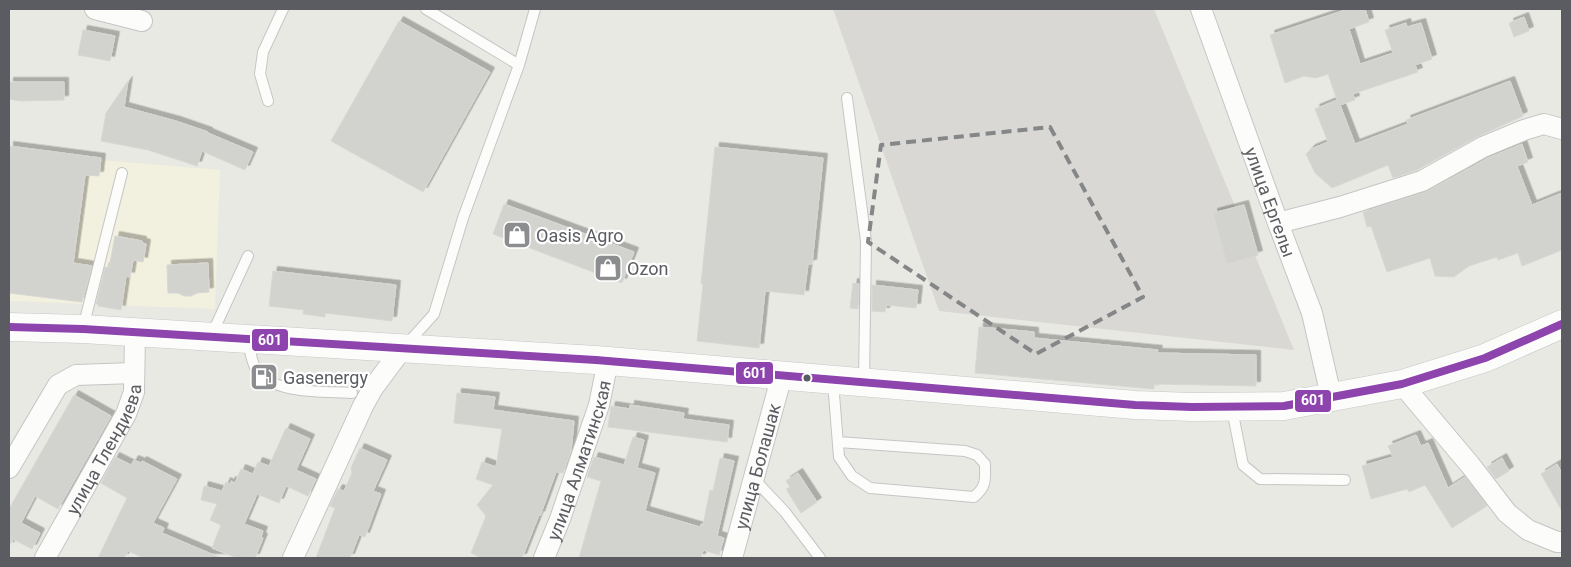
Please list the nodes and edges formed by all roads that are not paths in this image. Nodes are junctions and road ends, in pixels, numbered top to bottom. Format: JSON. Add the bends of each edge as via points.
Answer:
{"nodes":[{"id":1,"x":94,"y":9,"type":"edge"},
{"id":2,"x":282,"y":9,"type":"edge"},
{"id":3,"x":426,"y":9,"type":"edge"},
{"id":4,"x":535,"y":9,"type":"edge"},
{"id":5,"x":1201,"y":9,"type":"edge"},
{"id":6,"x":142,"y":21,"type":"dead end"},
{"id":7,"x":519,"y":65,"type":"junction"},
{"id":8,"x":846,"y":98,"type":"dead end"},
{"id":9,"x":268,"y":101,"type":"dead end"},
{"id":10,"x":1562,"y":129,"type":"edge"},
{"id":11,"x":122,"y":173,"type":"dead end"},
{"id":12,"x":1278,"y":223,"type":"junction"},
{"id":13,"x":248,"y":256,"type":"dead end"},
{"id":14,"x":1562,"y":324,"type":"edge"},
{"id":15,"x":9,"y":327,"type":"edge"},
{"id":16,"x":83,"y":329,"type":"junction"},
{"id":17,"x":135,"y":333,"type":"junction"},
{"id":18,"x":211,"y":338,"type":"junction"},
{"id":19,"x":247,"y":340,"type":"junction"},
{"id":20,"x":402,"y":349,"type":"junction"},
{"id":21,"x":608,"y":361,"type":"junction"},
{"id":22,"x":134,"y":373,"type":"junction"},
{"id":23,"x":782,"y":375,"type":"junction"},
{"id":24,"x":833,"y":380,"type":"junction"},
{"id":25,"x":864,"y":383,"type":"junction"},
{"id":26,"x":1402,"y":384,"type":"junction"},
{"id":27,"x":352,"y":393,"type":"dead end"},
{"id":28,"x":1331,"y":396,"type":"junction"},
{"id":29,"x":1231,"y":406,"type":"junction"},
{"id":30,"x":838,"y":442,"type":"junction"},
{"id":31,"x":9,"y":468,"type":"edge"},
{"id":32,"x":754,"y":479,"type":"junction"},
{"id":33,"x":1345,"y":480,"type":"dead end"},
{"id":34,"x":1562,"y":542,"type":"edge"},
{"id":35,"x":44,"y":558,"type":"edge"},
{"id":36,"x":293,"y":558,"type":"edge"},
{"id":37,"x":544,"y":558,"type":"edge"},
{"id":38,"x":732,"y":558,"type":"edge"},
{"id":39,"x":820,"y":558,"type":"edge"}],
"edges":[{"from":1,"to":6,"type":"street"},
{"from":2,"to":9,"type":"lane","via":[[263,52],[260,74]]},
{"from":3,"to":7,"type":"lane"},
{"from":4,"to":7,"type":"lane"},
{"from":5,"to":12,"type":"street","name":"улица Ергелы"},
{"from":7,"to":20,"type":"lane","via":[[463,218],[434,314]]},
{"from":8,"to":25,"type":"lane","via":[[866,242]]},
{"from":10,"to":12,"type":"street","via":[[1544,124],[1524,130],[1483,147],[1422,181]]},
{"from":11,"to":16,"type":"lane"},
{"from":12,"to":28,"type":"street","name":"улица Ергелы","via":[[1312,313]]},
{"from":13,"to":18,"type":"lane"},
{"from":14,"to":26,"type":"main road","via":[[1485,358]]},
{"from":15,"to":16,"type":"main road"},
{"from":16,"to":17,"type":"main road"},
{"from":17,"to":18,"type":"main road"},
{"from":17,"to":22,"type":"street","name":"улица Тлендиева"},
{"from":18,"to":19,"type":"main road"},
{"from":19,"to":20,"type":"main road"},
{"from":19,"to":27,"type":"lane","via":[[254,366],[268,381],[291,389]]},
{"from":20,"to":21,"type":"main road"},
{"from":20,"to":36,"type":"street","via":[[363,406]]},
{"from":21,"to":23,"type":"main road"},
{"from":21,"to":37,"type":"street","name":"улица Алматинская","via":[[599,404]]},
{"from":22,"to":31,"type":"street","via":[[76,375],[58,385]]},
{"from":22,"to":35,"type":"street","name":"улица Тлендиева","via":[[134,392],[126,414]]},
{"from":23,"to":24,"type":"main road"},
{"from":23,"to":32,"type":"street","name":"улица Болашак"},
{"from":24,"to":25,"type":"main road"},
{"from":24,"to":30,"type":"lane"},
{"from":25,"to":29,"type":"main road","via":[[1135,405]]},
{"from":26,"to":28,"type":"main road"},
{"from":26,"to":34,"type":"street","via":[[1506,513],[1528,530]]},
{"from":28,"to":29,"type":"main road","via":[[1284,406]]},
{"from":29,"to":33,"type":"lane","via":[[1244,465],[1260,479]]},
{"from":30,"to":30,"type":"lane","via":[[839,457],[852,476],[870,488],[974,497],[985,484],[986,464],[977,455]]},
{"from":32,"to":38,"type":"street","name":"улица Болашак"},
{"from":32,"to":39,"type":"lane","via":[[785,512]]}]}
